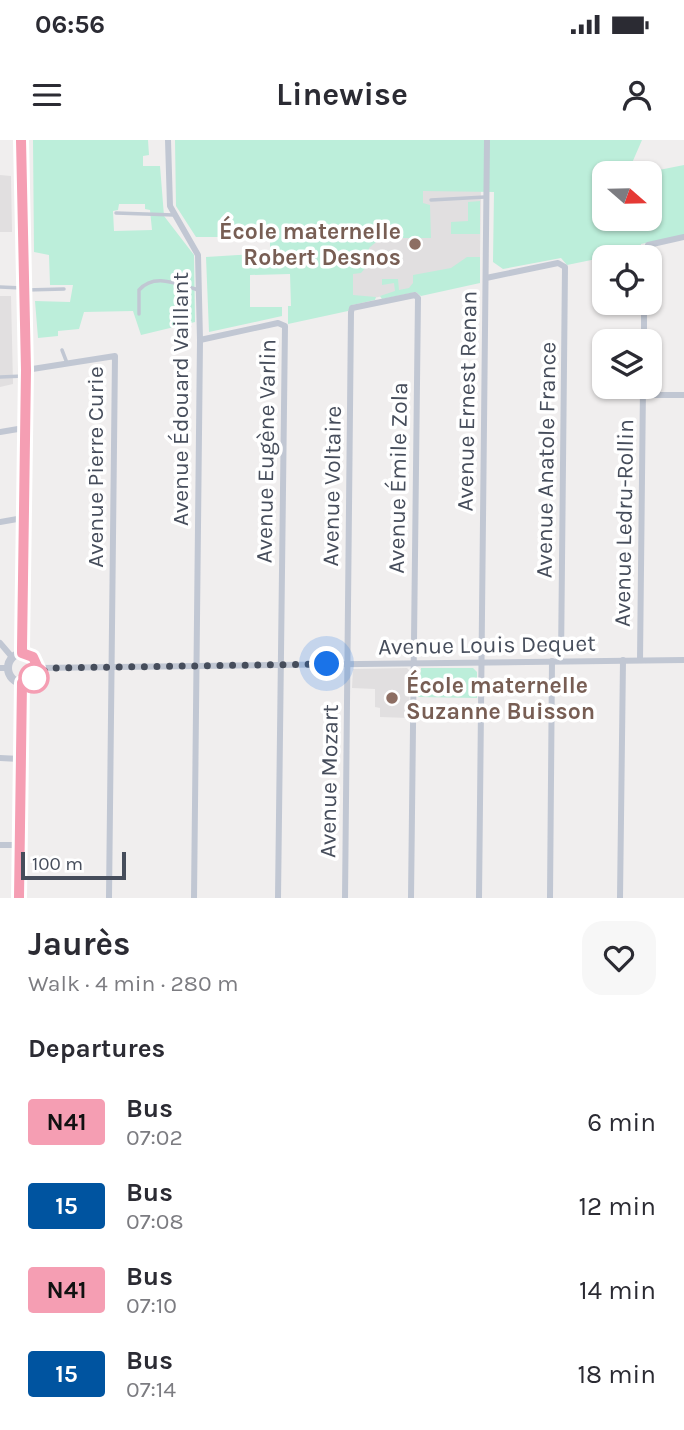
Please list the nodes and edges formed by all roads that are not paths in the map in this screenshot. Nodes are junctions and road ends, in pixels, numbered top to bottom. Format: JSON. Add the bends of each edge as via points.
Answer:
{"nodes":[{"id":1,"x":21,"y":140,"type":"edge"},
{"id":2,"x":168,"y":140,"type":"edge"},
{"id":3,"x":487,"y":140,"type":"edge"},
{"id":4,"x":487,"y":197,"type":"junction"},
{"id":5,"x":431,"y":200,"type":"dead end"},
{"id":6,"x":116,"y":214,"type":"dead end"},
{"id":7,"x":174,"y":215,"type":"junction"},
{"id":8,"x":684,"y":237,"type":"edge"},
{"id":9,"x":648,"y":245,"type":"edge"},
{"id":10,"x":486,"y":278,"type":"junction"},
{"id":11,"x":0,"y":287,"type":"edge"},
{"id":12,"x":24,"y":289,"type":"junction"},
{"id":13,"x":64,"y":289,"type":"dead end"},
{"id":14,"x":199,"y":290,"type":"junction"},
{"id":15,"x":352,"y":308,"type":"joint"},
{"id":16,"x":139,"y":314,"type":"dead end"},
{"id":17,"x":200,"y":340,"type":"junction"},
{"id":18,"x":62,"y":350,"type":"dead end"},
{"id":19,"x":67,"y":364,"type":"junction"},
{"id":20,"x":25,"y":373,"type":"junction"},
{"id":21,"x":0,"y":377,"type":"edge"},
{"id":22,"x":684,"y":395,"type":"edge"},
{"id":23,"x":662,"y":396,"type":"edge"},
{"id":24,"x":643,"y":399,"type":"edge"},
{"id":25,"x":24,"y":428,"type":"junction"},
{"id":26,"x":0,"y":432,"type":"edge"},
{"id":27,"x":23,"y":518,"type":"junction"},
{"id":28,"x":0,"y":522,"type":"edge"},
{"id":29,"x":0,"y":643,"type":"edge"},
{"id":30,"x":22,"y":653,"type":"junction"},
{"id":31,"x":12,"y":657,"type":"junction"},
{"id":32,"x":623,"y":660,"type":"junction"},
{"id":33,"x":640,"y":660,"type":"junction"},
{"id":34,"x":684,"y":660,"type":"edge"},
{"id":35,"x":552,"y":661,"type":"junction"},
{"id":36,"x":561,"y":661,"type":"junction"},
{"id":37,"x":482,"y":662,"type":"junction"},
{"id":38,"x":414,"y":663,"type":"junction"},
{"id":39,"x":281,"y":664,"type":"junction"},
{"id":40,"x":348,"y":664,"type":"junction"},
{"id":41,"x":197,"y":666,"type":"junction"},
{"id":42,"x":112,"y":667,"type":"junction"},
{"id":43,"x":4,"y":668,"type":"edge"},
{"id":44,"x":38,"y":668,"type":"junction"},
{"id":45,"x":22,"y":683,"type":"junction"},
{"id":46,"x":0,"y":758,"type":"edge"},
{"id":47,"x":20,"y":759,"type":"junction"},
{"id":48,"x":0,"y":845,"type":"edge"},
{"id":49,"x":20,"y":845,"type":"junction"},
{"id":50,"x":19,"y":898,"type":"edge"},
{"id":51,"x":109,"y":898,"type":"edge"},
{"id":52,"x":194,"y":898,"type":"edge"},
{"id":53,"x":278,"y":898,"type":"edge"},
{"id":54,"x":345,"y":898,"type":"edge"},
{"id":55,"x":411,"y":898,"type":"edge"},
{"id":56,"x":479,"y":898,"type":"edge"},
{"id":57,"x":550,"y":898,"type":"edge"},
{"id":58,"x":621,"y":898,"type":"edge"}],
"edges":[{"from":1,"to":12,"type":"street"},
{"from":2,"to":7,"type":"street","name":"Avenue Édouard Vaillant"},
{"from":3,"to":4,"type":"street","name":"Avenue Ernest Renan"},
{"from":4,"to":5,"type":"lane"},
{"from":4,"to":10,"type":"street","name":"Avenue Ernest Renan"},
{"from":6,"to":7,"type":"lane"},
{"from":7,"to":14,"type":"street","name":"Avenue Édouard Vaillant","via":[[197,248]]},
{"from":8,"to":9,"type":"street"},
{"from":10,"to":36,"type":"street","name":"Avenue Anatole France","via":[[558,263],[565,267]]},
{"from":10,"to":37,"type":"street","name":"Avenue Ernest Renan"},
{"from":11,"to":12,"type":"lane"},
{"from":12,"to":13,"type":"lane"},
{"from":12,"to":20,"type":"street"},
{"from":14,"to":16,"type":"lane","via":[[151,281],[139,290]]},
{"from":14,"to":17,"type":"street","name":"Avenue Édouard Vaillant"},
{"from":15,"to":38,"type":"street","name":"Avenue Émile Zola","via":[[378,299],[418,298]]},
{"from":15,"to":40,"type":"street","name":"Avenue Voltaire"},
{"from":17,"to":39,"type":"street","name":"Avenue Eugène Varlin","via":[[278,323],[285,326]]},
{"from":17,"to":41,"type":"street","name":"Avenue Édouard Vaillant"},
{"from":18,"to":19,"type":"lane"},
{"from":19,"to":20,"type":"street","name":"Avenue Pierre Curie"},
{"from":19,"to":42,"type":"street","name":"Avenue Pierre Curie","via":[[115,356]]},
{"from":20,"to":21,"type":"lane"},
{"from":20,"to":25,"type":"street"},
{"from":22,"to":23,"type":"street"},
{"from":24,"to":33,"type":"street","name":"Avenue Ledru-Rollin"},
{"from":25,"to":26,"type":"street"},
{"from":25,"to":27,"type":"street"},
{"from":27,"to":28,"type":"street"},
{"from":27,"to":30,"type":"street"},
{"from":29,"to":31,"type":"street"},
{"from":30,"to":31,"type":"street"},
{"from":30,"to":44,"type":"street","via":[[33,657]]},
{"from":31,"to":43,"type":"street"},
{"from":32,"to":33,"type":"street","name":"Avenue Louis Dequet"},
{"from":32,"to":36,"type":"street","name":"Avenue Louis Dequet"},
{"from":32,"to":58,"type":"street"},
{"from":33,"to":34,"type":"street","name":"Avenue Louis Dequet"},
{"from":35,"to":36,"type":"street","name":"Avenue Louis Dequet"},
{"from":35,"to":37,"type":"street","name":"Avenue Louis Dequet"},
{"from":35,"to":57,"type":"street"},
{"from":37,"to":38,"type":"street","name":"Avenue Louis Dequet"},
{"from":37,"to":56,"type":"street","name":"Avenue Ernest Renan"},
{"from":38,"to":40,"type":"street","name":"Avenue Louis Dequet"},
{"from":38,"to":55,"type":"street","name":"Avenue Émile Zola"},
{"from":39,"to":40,"type":"street","name":"Avenue Louis Dequet"},
{"from":39,"to":41,"type":"street","name":"Avenue Louis Dequet"},
{"from":39,"to":53,"type":"street"},
{"from":40,"to":54,"type":"street","name":"Avenue Mozart"},
{"from":41,"to":42,"type":"street","name":"Avenue Louis Dequet"},
{"from":41,"to":52,"type":"street","name":"Avenue Édouard Vaillant"},
{"from":42,"to":44,"type":"street","name":"Avenue Louis Dequet"},
{"from":42,"to":51,"type":"street"},
{"from":43,"to":45,"type":"street"},
{"from":44,"to":45,"type":"street","via":[[31,681]]},
{"from":45,"to":47,"type":"street"},
{"from":46,"to":47,"type":"street"},
{"from":47,"to":49,"type":"street"},
{"from":48,"to":49,"type":"street"},
{"from":49,"to":50,"type":"street"}]}
